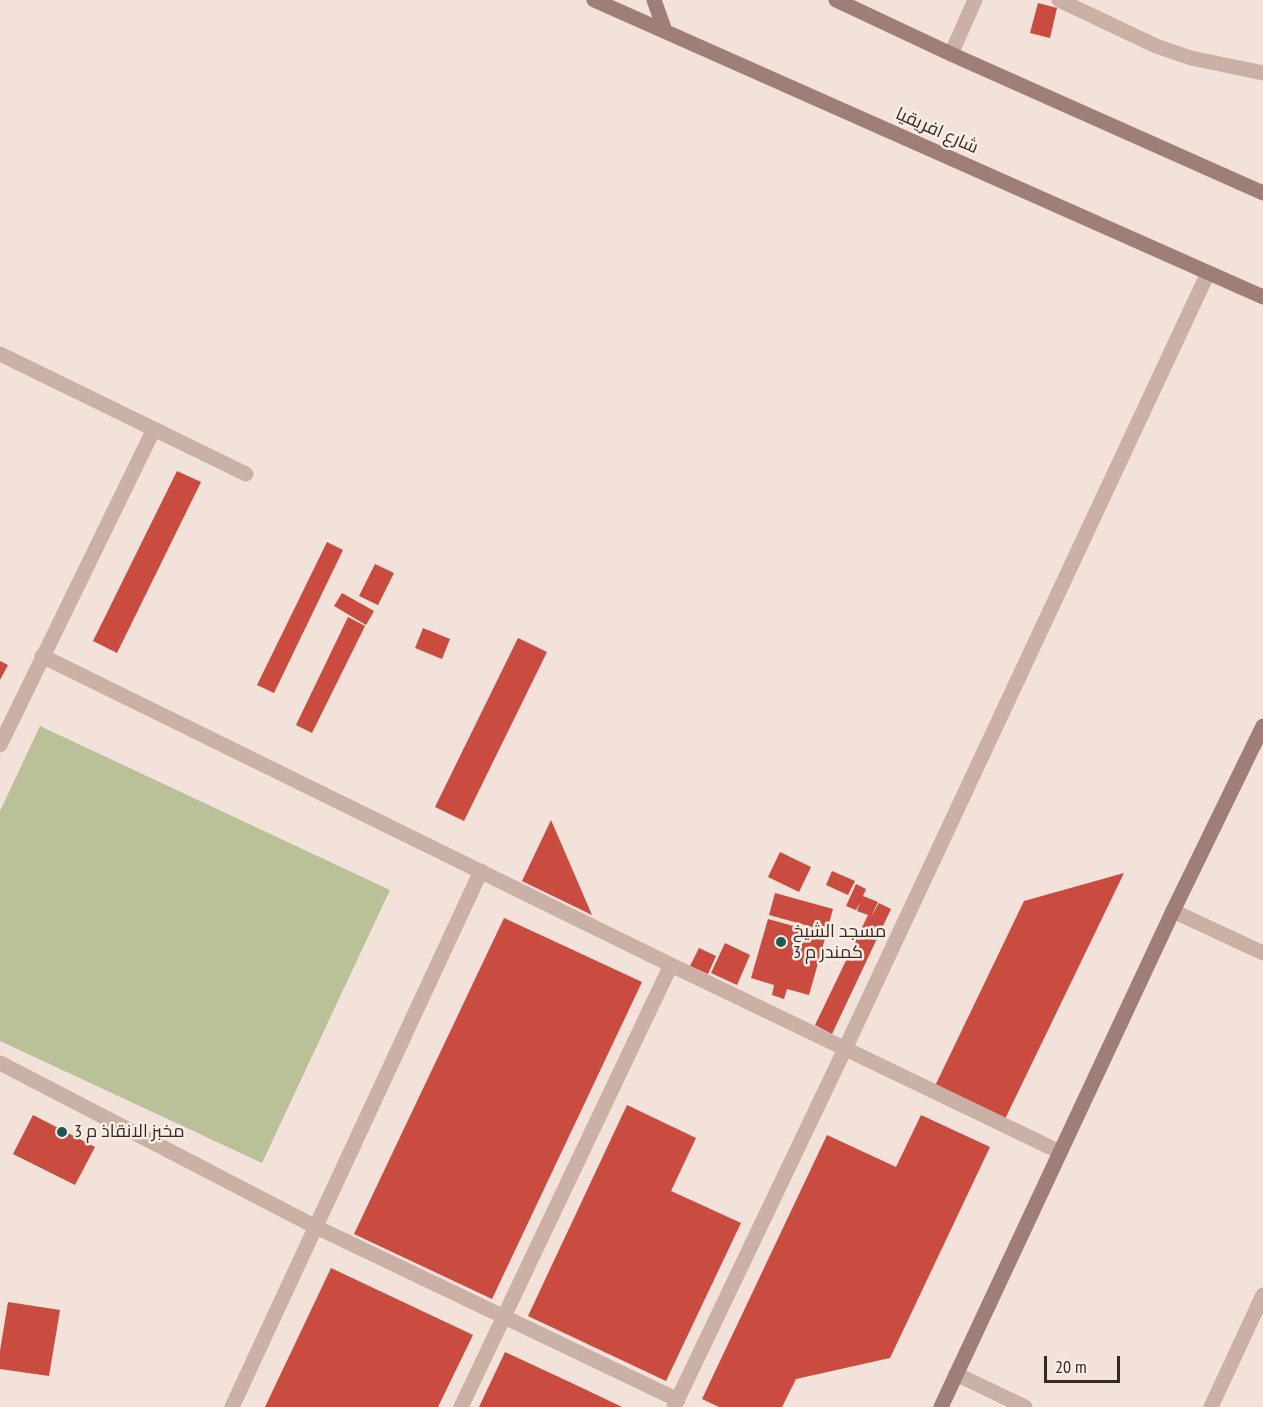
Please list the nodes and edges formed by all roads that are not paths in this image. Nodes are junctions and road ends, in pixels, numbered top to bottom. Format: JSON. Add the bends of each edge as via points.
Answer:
{"nodes":[{"id":1,"x":594,"y":0,"type":"edge"},
{"id":2,"x":654,"y":0,"type":"edge"},
{"id":3,"x":836,"y":0,"type":"edge"},
{"id":4,"x":975,"y":0,"type":"edge"},
{"id":5,"x":1059,"y":0,"type":"edge"},
{"id":6,"x":665,"y":31,"type":"junction"},
{"id":7,"x":951,"y":54,"type":"junction"},
{"id":8,"x":1263,"y":73,"type":"edge"},
{"id":9,"x":1263,"y":193,"type":"edge"},
{"id":10,"x":1208,"y":273,"type":"junction"},
{"id":11,"x":1263,"y":297,"type":"edge"},
{"id":12,"x":0,"y":354,"type":"edge"},
{"id":13,"x":154,"y":429,"type":"junction"},
{"id":14,"x":246,"y":474,"type":"dead end"},
{"id":15,"x":42,"y":656,"type":"junction"},
{"id":16,"x":1263,"y":726,"type":"edge"},
{"id":17,"x":2,"y":737,"type":"edge"},
{"id":18,"x":481,"y":871,"type":"junction"},
{"id":19,"x":1173,"y":911,"type":"junction"},
{"id":20,"x":1263,"y":953,"type":"edge"},
{"id":21,"x":671,"y":965,"type":"junction"},
{"id":22,"x":845,"y":1049,"type":"junction"},
{"id":23,"x":0,"y":1063,"type":"edge"},
{"id":24,"x":1060,"y":1152,"type":"junction"},
{"id":25,"x":315,"y":1226,"type":"junction"},
{"id":26,"x":1263,"y":1295,"type":"edge"},
{"id":27,"x":504,"y":1317,"type":"junction"},
{"id":28,"x":956,"y":1374,"type":"junction"},
{"id":29,"x":676,"y":1403,"type":"edge"},
{"id":30,"x":232,"y":1407,"type":"edge"},
{"id":31,"x":461,"y":1407,"type":"edge"},
{"id":32,"x":941,"y":1407,"type":"edge"},
{"id":33,"x":1025,"y":1407,"type":"edge"},
{"id":34,"x":1211,"y":1407,"type":"edge"}],
"edges":[{"from":1,"to":6,"type":"street","name":"شارع افريقيا"},
{"from":2,"to":6,"type":"street"},
{"from":3,"to":7,"type":"street"},
{"from":4,"to":7,"type":"street"},
{"from":5,"to":8,"type":"street","via":[[1164,49]]},
{"from":6,"to":10,"type":"street","name":"شارع افريقيا"},
{"from":7,"to":9,"type":"street"},
{"from":10,"to":11,"type":"street","name":"شارع افريقيا"},
{"from":10,"to":22,"type":"street"},
{"from":12,"to":13,"type":"street"},
{"from":13,"to":14,"type":"street"},
{"from":13,"to":15,"type":"street"},
{"from":15,"to":17,"type":"street"},
{"from":15,"to":18,"type":"street"},
{"from":16,"to":19,"type":"street"},
{"from":18,"to":21,"type":"street"},
{"from":18,"to":25,"type":"street"},
{"from":19,"to":20,"type":"street"},
{"from":19,"to":24,"type":"street"},
{"from":21,"to":22,"type":"street"},
{"from":21,"to":27,"type":"street"},
{"from":22,"to":24,"type":"street"},
{"from":22,"to":29,"type":"street"},
{"from":23,"to":25,"type":"street"},
{"from":24,"to":28,"type":"street"},
{"from":25,"to":27,"type":"street"},
{"from":25,"to":30,"type":"street"},
{"from":26,"to":34,"type":"street"},
{"from":27,"to":29,"type":"street"},
{"from":27,"to":31,"type":"street"},
{"from":28,"to":32,"type":"street"},
{"from":28,"to":33,"type":"street"}]}
